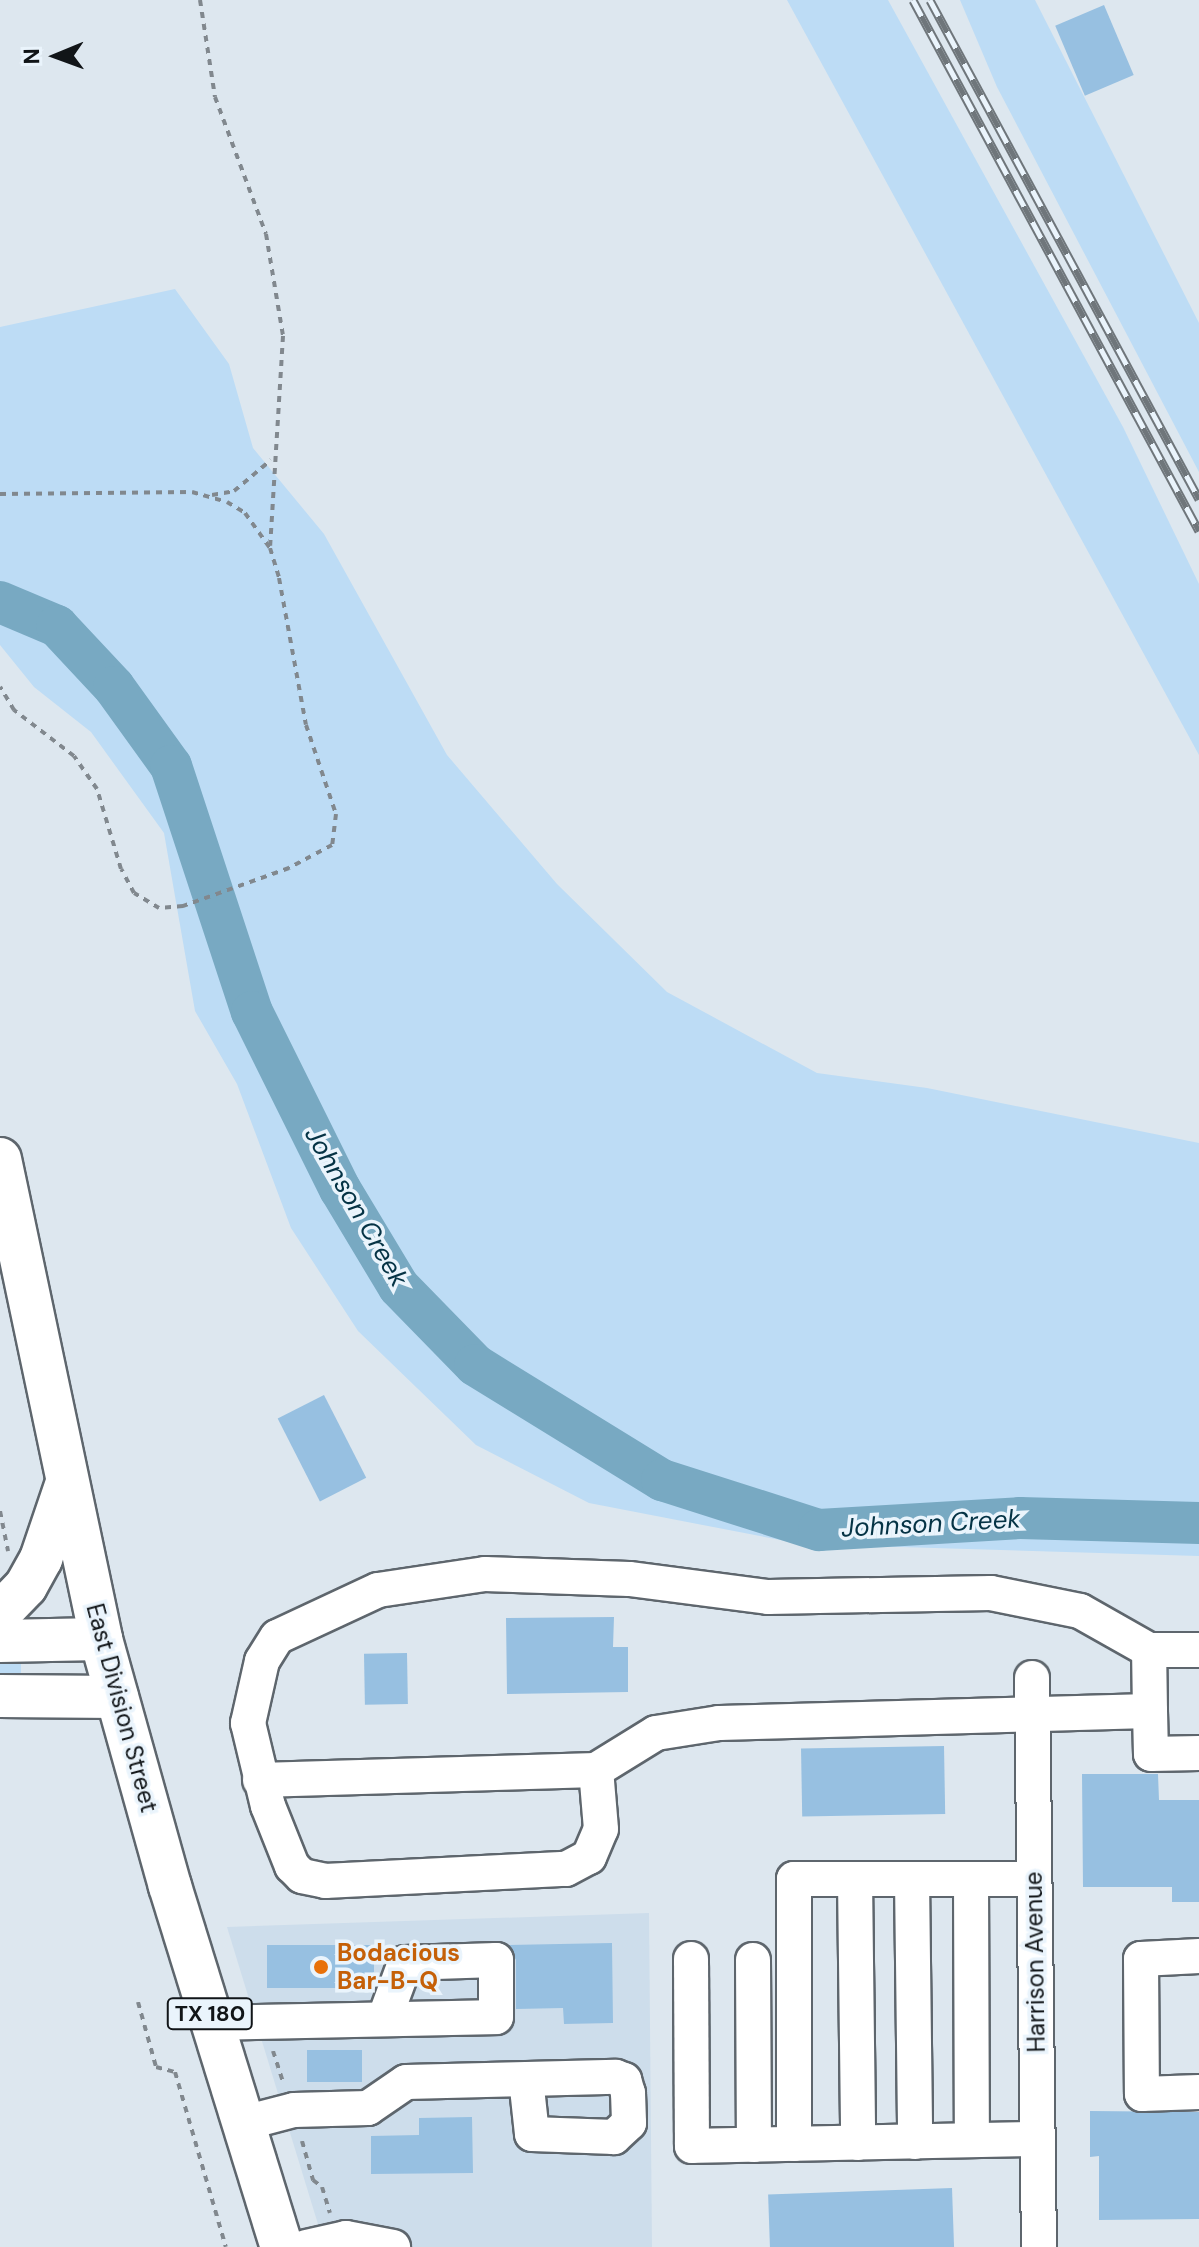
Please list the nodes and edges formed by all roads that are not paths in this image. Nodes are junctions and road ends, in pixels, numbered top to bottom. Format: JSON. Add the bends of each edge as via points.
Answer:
{"nodes":[{"id":1,"x":0,"y":1159,"type":"edge"},
{"id":2,"x":67,"y":1480,"type":"junction"},
{"id":3,"x":0,"y":1613,"type":"edge"},
{"id":4,"x":101,"y":1639,"type":"junction"},
{"id":5,"x":0,"y":1641,"type":"edge"},
{"id":6,"x":1149,"y":1650,"type":"junction"},
{"id":7,"x":1199,"y":1650,"type":"edge"},
{"id":8,"x":1032,"y":1678,"type":"dead end"},
{"id":9,"x":0,"y":1696,"type":"edge"},
{"id":10,"x":117,"y":1697,"type":"junction"},
{"id":11,"x":1150,"y":1711,"type":"junction"},
{"id":12,"x":1032,"y":1714,"type":"junction"},
{"id":13,"x":1199,"y":1753,"type":"edge"},
{"id":14,"x":596,"y":1770,"type":"junction"},
{"id":15,"x":260,"y":1780,"type":"junction"},
{"id":16,"x":855,"y":1879,"type":"junction"},
{"id":17,"x":912,"y":1879,"type":"junction"},
{"id":18,"x":971,"y":1879,"type":"junction"},
{"id":19,"x":1034,"y":1879,"type":"junction"},
{"id":20,"x":1199,"y":1956,"type":"edge"},
{"id":21,"x":691,"y":1959,"type":"dead end"},
{"id":22,"x":753,"y":1960,"type":"dead end"},
{"id":23,"x":385,"y":2017,"type":"dead end"},
{"id":24,"x":212,"y":2023,"type":"junction"},
{"id":25,"x":526,"y":2079,"type":"dead end"},
{"id":26,"x":1199,"y":2092,"type":"edge"},
{"id":27,"x":244,"y":2123,"type":"junction"},
{"id":28,"x":1038,"y":2139,"type":"junction"},
{"id":29,"x":972,"y":2140,"type":"junction"},
{"id":30,"x":915,"y":2142,"type":"junction"},
{"id":31,"x":858,"y":2143,"type":"junction"},
{"id":32,"x":794,"y":2144,"type":"junction"},
{"id":33,"x":754,"y":2145,"type":"junction"},
{"id":34,"x":282,"y":2247,"type":"edge"},
{"id":35,"x":306,"y":2247,"type":"edge"},
{"id":36,"x":393,"y":2247,"type":"edge"},
{"id":37,"x":1039,"y":2247,"type":"edge"}],
"edges":[{"from":1,"to":2,"type":"main road","name":"East Division Street","number":"TX 180"},
{"from":2,"to":3,"type":"main road","via":[[41,1559],[26,1586]]},
{"from":2,"to":4,"type":"main road","name":"East Division Street","number":"TX 180"},
{"from":4,"to":5,"type":"main road"},
{"from":4,"to":10,"type":"main road","name":"East Division Street","number":"TX 180"},
{"from":6,"to":7,"type":"street"},
{"from":6,"to":11,"type":"street"},
{"from":6,"to":15,"type":"street","via":[[1080,1611],[991,1593],[768,1597],[629,1579],[485,1574],[378,1590],[277,1637],[262,1661],[248,1723]]},
{"from":8,"to":12,"type":"street","name":"Harrison Avenue"},
{"from":9,"to":10,"type":"main road"},
{"from":10,"to":24,"type":"main road","name":"East Division Street","number":"TX 180"},
{"from":11,"to":12,"type":"street"},
{"from":11,"to":13,"type":"street","via":[[1151,1754]]},
{"from":12,"to":14,"type":"street","via":[[719,1723],[656,1733]]},
{"from":12,"to":19,"type":"street","name":"Harrison Avenue"},
{"from":14,"to":15,"type":"street"},
{"from":14,"to":15,"type":"street","via":[[601,1829],[589,1857],[566,1869],[325,1881],[302,1876],[292,1866]]},
{"from":16,"to":17,"type":"street"},
{"from":16,"to":31,"type":"street"},
{"from":16,"to":32,"type":"street","via":[[794,1879]]},
{"from":17,"to":18,"type":"street"},
{"from":17,"to":30,"type":"street"},
{"from":18,"to":19,"type":"street"},
{"from":18,"to":29,"type":"street"},
{"from":19,"to":28,"type":"street","name":"Harrison Avenue"},
{"from":20,"to":26,"type":"street","via":[[1141,1959],[1142,2094]]},
{"from":21,"to":33,"type":"street","via":[[692,2146]]},
{"from":22,"to":33,"type":"street"},
{"from":23,"to":24,"type":"street"},
{"from":24,"to":27,"type":"main road","name":"East Division Street","number":"TX 180"},
{"from":25,"to":27,"type":"street","via":[[406,2082],[368,2108],[294,2110]]},
{"from":27,"to":34,"type":"main road","name":"East Division Street","number":"TX 180"},
{"from":28,"to":29,"type":"street"},
{"from":28,"to":37,"type":"street","name":"Harrison Avenue"},
{"from":29,"to":30,"type":"street"},
{"from":30,"to":31,"type":"street"},
{"from":31,"to":32,"type":"street"},
{"from":32,"to":33,"type":"street"},
{"from":35,"to":36,"type":"street","via":[[346,2238]]}]}
